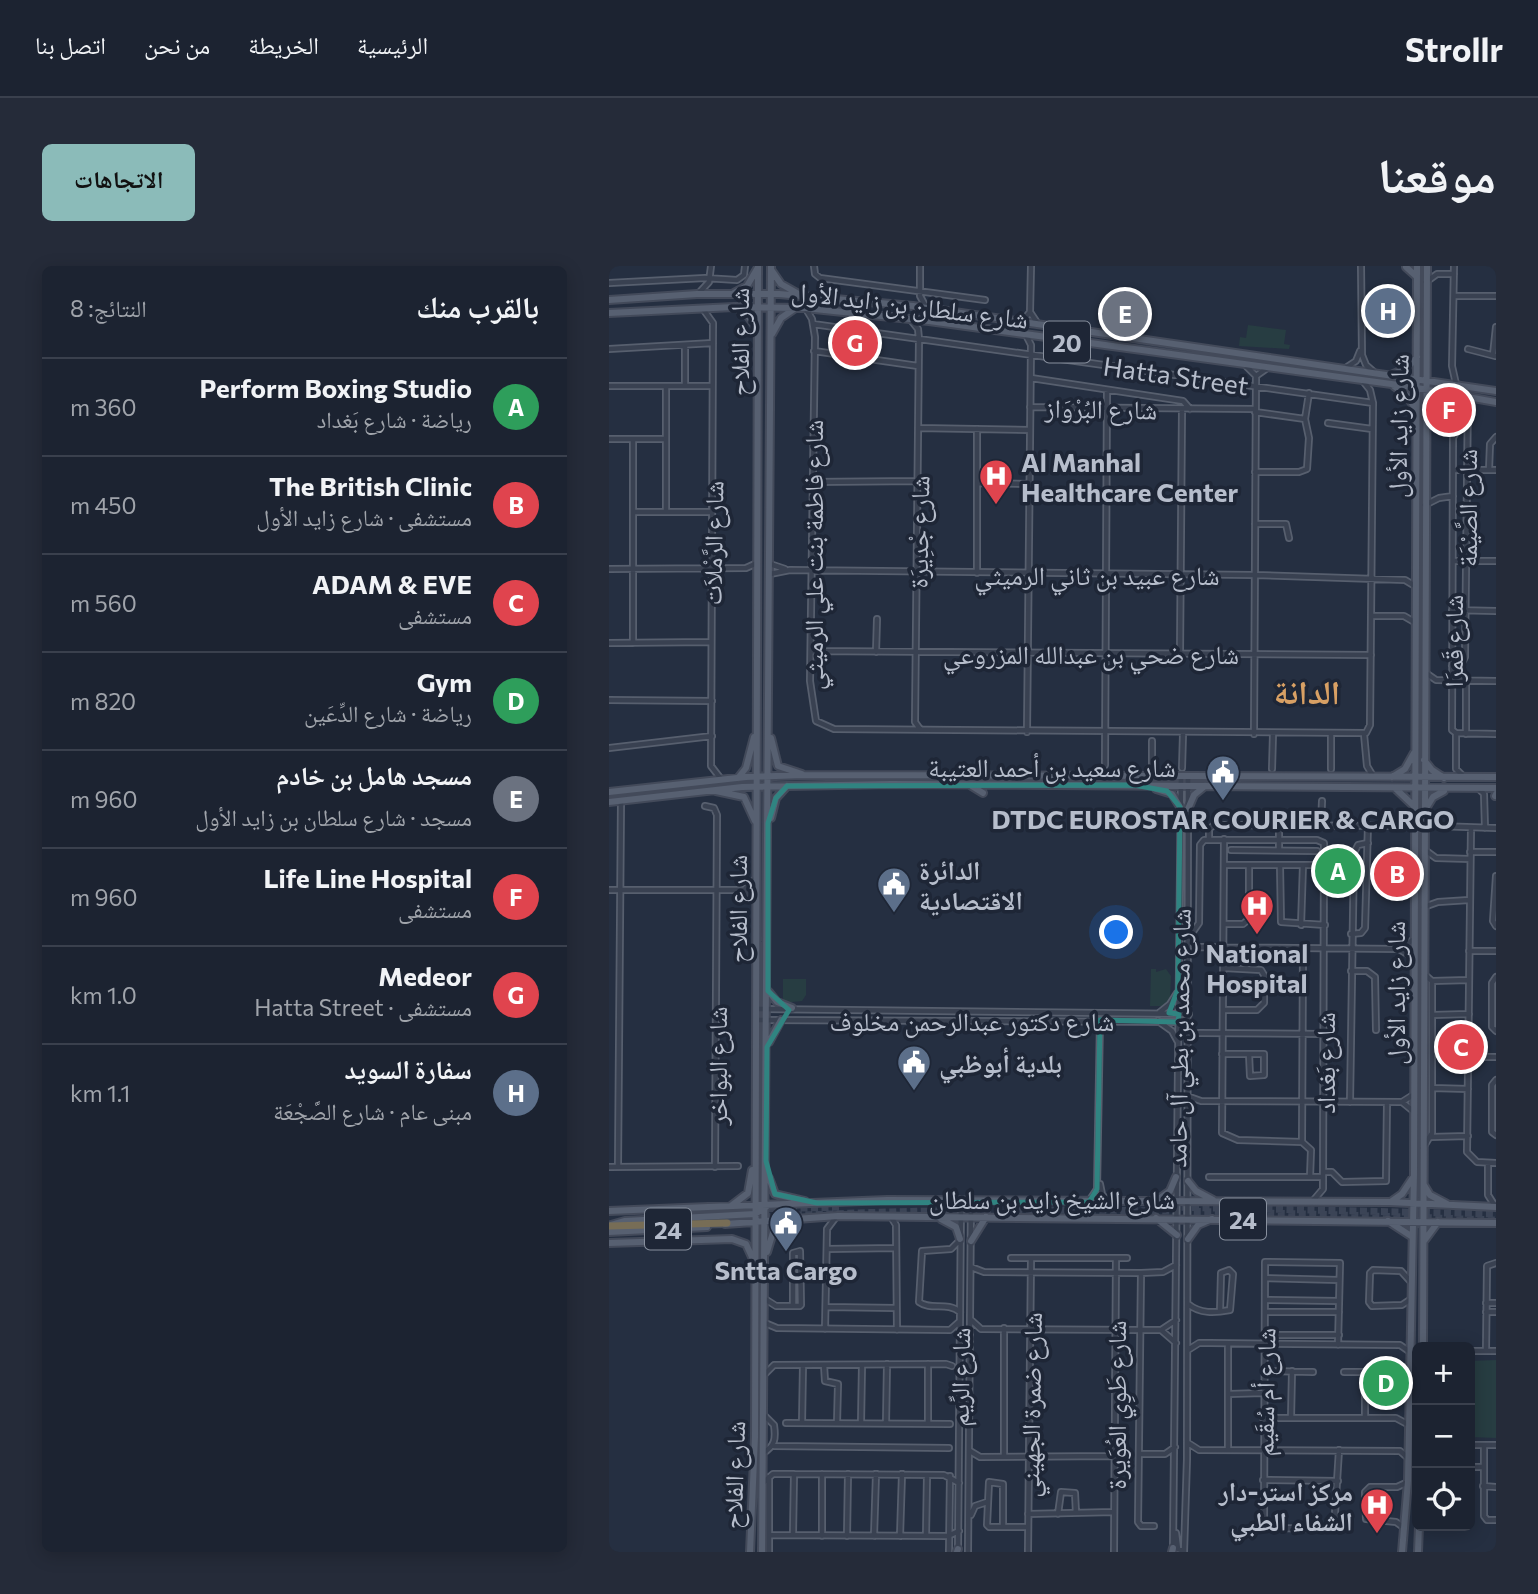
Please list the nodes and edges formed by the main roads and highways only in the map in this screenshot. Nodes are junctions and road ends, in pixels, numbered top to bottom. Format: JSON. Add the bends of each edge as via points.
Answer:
{"nodes":[{"id":1,"x":1416,"y":266,"type":"edge"},
{"id":2,"x":1427,"y":266,"type":"edge"},
{"id":3,"x":758,"y":267,"type":"edge"},
{"id":4,"x":1406,"y":267,"type":"edge"},
{"id":5,"x":771,"y":268,"type":"edge"},
{"id":6,"x":1416,"y":276,"type":"junction"},
{"id":7,"x":730,"y":294,"type":"junction"},
{"id":8,"x":758,"y":294,"type":"junction"},
{"id":9,"x":771,"y":294,"type":"junction"},
{"id":10,"x":802,"y":295,"type":"junction"},
{"id":11,"x":609,"y":300,"type":"edge"},
{"id":12,"x":734,"y":307,"type":"junction"},
{"id":13,"x":758,"y":307,"type":"junction"},
{"id":14,"x":771,"y":307,"type":"junction"},
{"id":15,"x":802,"y":308,"type":"junction"},
{"id":16,"x":609,"y":313,"type":"edge"},
{"id":17,"x":758,"y":331,"type":"junction"},
{"id":18,"x":770,"y":339,"type":"junction"},
{"id":19,"x":1417,"y":357,"type":"junction"},
{"id":20,"x":1426,"y":365,"type":"junction"},
{"id":21,"x":1391,"y":374,"type":"junction"},
{"id":22,"x":1417,"y":379,"type":"junction"},
{"id":23,"x":1426,"y":380,"type":"junction"},
{"id":24,"x":1443,"y":382,"type":"junction"},
{"id":25,"x":1389,"y":384,"type":"junction"},
{"id":26,"x":1416,"y":388,"type":"junction"},
{"id":27,"x":1426,"y":389,"type":"junction"},
{"id":28,"x":1496,"y":391,"type":"edge"},
{"id":29,"x":1442,"y":392,"type":"junction"},
{"id":30,"x":1496,"y":402,"type":"edge"},
{"id":31,"x":1416,"y":410,"type":"junction"},
{"id":32,"x":1425,"y":411,"type":"junction"},
{"id":33,"x":769,"y":735,"type":"junction"},
{"id":34,"x":755,"y":736,"type":"junction"},
{"id":35,"x":1415,"y":751,"type":"junction"},
{"id":36,"x":1424,"y":758,"type":"junction"},
{"id":37,"x":1257,"y":769,"type":"dead end"},
{"id":38,"x":803,"y":775,"type":"junction"},
{"id":39,"x":769,"y":776,"type":"junction"},
{"id":40,"x":755,"y":777,"type":"junction"},
{"id":41,"x":1248,"y":777,"type":"junction"},
{"id":42,"x":738,"y":778,"type":"junction"},
{"id":43,"x":1389,"y":778,"type":"junction"},
{"id":44,"x":1496,"y":778,"type":"edge"},
{"id":45,"x":1415,"y":779,"type":"junction"},
{"id":46,"x":1424,"y":779,"type":"junction"},
{"id":47,"x":1446,"y":779,"type":"junction"},
{"id":48,"x":969,"y":784,"type":"junction"},
{"id":49,"x":926,"y":785,"type":"junction"},
{"id":50,"x":1134,"y":785,"type":"junction"},
{"id":51,"x":787,"y":786,"type":"junction"},
{"id":52,"x":1205,"y":786,"type":"junction"},
{"id":53,"x":756,"y":787,"type":"junction"},
{"id":54,"x":768,"y":787,"type":"junction"},
{"id":55,"x":1394,"y":788,"type":"junction"},
{"id":56,"x":1415,"y":789,"type":"junction"},
{"id":57,"x":1424,"y":789,"type":"junction"},
{"id":58,"x":1447,"y":789,"type":"junction"},
{"id":59,"x":715,"y":790,"type":"junction"},
{"id":60,"x":609,"y":792,"type":"edge"},
{"id":61,"x":918,"y":793,"type":"dead end"},
{"id":62,"x":982,"y":793,"type":"dead end"},
{"id":63,"x":1496,"y":793,"type":"edge"},
{"id":64,"x":609,"y":803,"type":"edge"},
{"id":65,"x":1180,"y":807,"type":"road end"},
{"id":66,"x":1415,"y":807,"type":"junction"},
{"id":67,"x":1188,"y":809,"type":"road end"},
{"id":68,"x":1424,"y":811,"type":"junction"},
{"id":69,"x":755,"y":821,"type":"junction"},
{"id":70,"x":768,"y":822,"type":"junction"},
{"id":71,"x":747,"y":915,"type":"dead end"},
{"id":72,"x":756,"y":915,"type":"junction"},
{"id":73,"x":768,"y":991,"type":"junction"},
{"id":74,"x":792,"y":1009,"type":"road end"},
{"id":75,"x":781,"y":1020,"type":"road end"},
{"id":76,"x":767,"y":1047,"type":"junction"},
{"id":77,"x":756,"y":1144,"type":"junction"},
{"id":78,"x":766,"y":1161,"type":"junction"},
{"id":79,"x":1414,"y":1173,"type":"junction"},
{"id":80,"x":1176,"y":1177,"type":"road end"},
{"id":81,"x":1188,"y":1181,"type":"road end"},
{"id":82,"x":1422,"y":1181,"type":"junction"},
{"id":83,"x":1154,"y":1202,"type":"junction"},
{"id":84,"x":1218,"y":1202,"type":"junction"},
{"id":85,"x":1389,"y":1202,"type":"junction"},
{"id":86,"x":817,"y":1203,"type":"junction"},
{"id":87,"x":1413,"y":1204,"type":"junction"},
{"id":88,"x":1422,"y":1205,"type":"junction"},
{"id":89,"x":1455,"y":1206,"type":"junction"},
{"id":90,"x":727,"y":1207,"type":"junction"},
{"id":91,"x":766,"y":1207,"type":"junction"},
{"id":92,"x":1496,"y":1207,"type":"edge"},
{"id":93,"x":609,"y":1210,"type":"edge"},
{"id":94,"x":755,"y":1214,"type":"junction"},
{"id":95,"x":813,"y":1216,"type":"junction"},
{"id":96,"x":986,"y":1217,"type":"junction"},
{"id":97,"x":1154,"y":1217,"type":"junction"},
{"id":98,"x":939,"y":1218,"type":"junction"},
{"id":99,"x":1213,"y":1219,"type":"junction"},
{"id":100,"x":765,"y":1220,"type":"junction"},
{"id":101,"x":1387,"y":1220,"type":"junction"},
{"id":102,"x":1412,"y":1220,"type":"junction"},
{"id":103,"x":1422,"y":1221,"type":"junction"},
{"id":104,"x":1439,"y":1221,"type":"junction"},
{"id":105,"x":727,"y":1223,"type":"junction"},
{"id":106,"x":1496,"y":1223,"type":"edge"},
{"id":107,"x":609,"y":1226,"type":"edge"},
{"id":108,"x":609,"y":1232,"type":"edge"},
{"id":109,"x":1177,"y":1235,"type":"road end"},
{"id":110,"x":1411,"y":1236,"type":"junction"},
{"id":111,"x":960,"y":1239,"type":"road end"},
{"id":112,"x":1188,"y":1239,"type":"road end"},
{"id":113,"x":971,"y":1241,"type":"road end"},
{"id":114,"x":609,"y":1242,"type":"edge"},
{"id":115,"x":1422,"y":1250,"type":"junction"},
{"id":116,"x":764,"y":1268,"type":"junction"},
{"id":117,"x":754,"y":1269,"type":"junction"},
{"id":118,"x":1423,"y":1342,"type":"edge"},
{"id":119,"x":1419,"y":1531,"type":"edge"},
{"id":120,"x":764,"y":1551,"type":"edge"},
{"id":121,"x":1402,"y":1551,"type":"edge"},
{"id":122,"x":750,"y":1552,"type":"edge"},
{"id":123,"x":1417,"y":1552,"type":"edge"}],
"edges":[{"from":1,"to":6,"type":"main road","name":"شارع زايد الأول"},
{"from":2,"to":20,"type":"main road","name":"شارع زايد الأول"},
{"from":3,"to":7,"type":"main road","via":[[747,286]]},
{"from":3,"to":8,"type":"main road","name":"شارع الفلاح"},
{"from":4,"to":6,"type":"main road"},
{"from":5,"to":9,"type":"main road","name":"شارع الفلاح"},
{"from":5,"to":10,"type":"main road","via":[[781,284]]},
{"from":6,"to":19,"type":"main road","name":"شارع زايد الأول"},
{"from":7,"to":8,"type":"main road","name":"شارع سلطان بن زايد الأول","number":"20"},
{"from":7,"to":11,"type":"main road","name":"شارع سلطان بن زايد الأول","number":"20"},
{"from":8,"to":9,"type":"main road","name":"شارع سلطان بن زايد الأول","number":"20"},
{"from":8,"to":13,"type":"main road","name":"شارع الفلاح"},
{"from":9,"to":10,"type":"main road","name":"شارع سلطان بن زايد الأول","number":"20"},
{"from":9,"to":14,"type":"main road","name":"شارع الفلاح"},
{"from":10,"to":21,"type":"main road","name":"شارع سلطان بن زايد الأول","number":"20","via":[[913,306]]},
{"from":12,"to":13,"type":"main road","name":"شارع سلطان بن زايد الأول","number":"20"},
{"from":12,"to":16,"type":"main road","name":"شارع سلطان بن زايد الأول","number":"20"},
{"from":12,"to":17,"type":"main road","via":[[748,316]]},
{"from":13,"to":14,"type":"main road","name":"شارع سلطان بن زايد الأول","number":"20"},
{"from":13,"to":17,"type":"main road","name":"شارع الفلاح"},
{"from":14,"to":15,"type":"main road","name":"شارع سلطان بن زايد الأول","number":"20"},
{"from":14,"to":18,"type":"main road","name":"شارع الفلاح"},
{"from":15,"to":18,"type":"main road","via":[[781,318]]},
{"from":15,"to":25,"type":"main road","name":"شارع سلطان بن زايد الأول","number":"20"},
{"from":17,"to":34,"type":"main road","name":"شارع الفلاح"},
{"from":18,"to":33,"type":"main road","name":"شارع الفلاح"},
{"from":19,"to":21,"type":"main road","via":[[1407,368]]},
{"from":19,"to":22,"type":"main road","name":"شارع زايد الأول"},
{"from":20,"to":23,"type":"main road","name":"شارع زايد الأول"},
{"from":20,"to":24,"type":"main road"},
{"from":21,"to":22,"type":"main road","name":"شارع سلطان بن زايد الأول","number":"20"},
{"from":22,"to":23,"type":"main road","name":"شارع سلطان بن زايد الأول","number":"20"},
{"from":22,"to":26,"type":"main road","name":"شارع زايد الأول"},
{"from":23,"to":24,"type":"main road","name":"شارع سلطان بن زايد الأول","number":"20"},
{"from":23,"to":27,"type":"main road","name":"شارع زايد الأول"},
{"from":24,"to":28,"type":"main road","name":"شارع سلطان بن زايد الأول","number":"20"},
{"from":25,"to":26,"type":"main road","name":"شارع سلطان بن زايد الأول","number":"20"},
{"from":25,"to":31,"type":"main road","via":[[1407,396]]},
{"from":26,"to":27,"type":"main road","name":"شارع سلطان بن زايد الأول","number":"20"},
{"from":26,"to":31,"type":"main road","name":"شارع زايد الأول"},
{"from":27,"to":29,"type":"main road","name":"شارع سلطان بن زايد الأول","number":"20"},
{"from":27,"to":32,"type":"main road","name":"شارع زايد الأول"},
{"from":29,"to":30,"type":"main road","name":"شارع سلطان بن زايد الأول","number":"20"},
{"from":29,"to":32,"type":"main road"},
{"from":31,"to":35,"type":"main road","name":"شارع زايد الأول"},
{"from":32,"to":36,"type":"main road","name":"شارع زايد الأول"},
{"from":33,"to":38,"type":"main road","via":[[776,765]]},
{"from":33,"to":39,"type":"main road","name":"شارع الفلاح"},
{"from":34,"to":40,"type":"main road","name":"شارع الفلاح"},
{"from":34,"to":42,"type":"main road","via":[[746,768]]},
{"from":35,"to":43,"type":"main road","via":[[1405,769]]},
{"from":35,"to":45,"type":"main road","name":"شارع زايد الأول"},
{"from":36,"to":46,"type":"main road","name":"شارع زايد الأول"},
{"from":36,"to":47,"type":"main road"},
{"from":37,"to":41,"type":"main road"},
{"from":38,"to":39,"type":"main road","name":"شارع سعيد بن أحمد العتيبة"},
{"from":38,"to":41,"type":"main road","name":"شارع سعيد بن أحمد العتيبة","via":[[1184,773]]},
{"from":39,"to":40,"type":"main road","name":"شارع سعيد بن أحمد العتيبة"},
{"from":39,"to":54,"type":"main road","name":"شارع الفلاح"},
{"from":40,"to":42,"type":"main road","name":"شارع سعيد بن أحمد العتيبة"},
{"from":40,"to":53,"type":"main road","name":"شارع الفلاح"},
{"from":41,"to":43,"type":"main road","name":"شارع سعيد بن أحمد العتيبة"},
{"from":42,"to":60,"type":"main road","name":"شارع سعيد بن أحمد العتيبة"},
{"from":43,"to":45,"type":"main road","name":"شارع سعيد بن أحمد العتيبة"},
{"from":44,"to":47,"type":"main road","name":"شارع سعيد بن أحمد العتيبة"},
{"from":45,"to":46,"type":"main road","name":"شارع سعيد بن أحمد العتيبة"},
{"from":45,"to":56,"type":"main road","name":"شارع زايد الأول"},
{"from":46,"to":47,"type":"main road","name":"شارع سعيد بن أحمد العتيبة"},
{"from":46,"to":57,"type":"main road","name":"شارع زايد الأول"},
{"from":48,"to":49,"type":"main road","name":"شارع سعيد بن أحمد العتيبة"},
{"from":48,"to":50,"type":"main road","name":"شارع سعيد بن أحمد العتيبة"},
{"from":48,"to":62,"type":"main road"},
{"from":49,"to":51,"type":"main road","name":"شارع سعيد بن أحمد العتيبة"},
{"from":49,"to":61,"type":"main road"},
{"from":50,"to":52,"type":"main road","name":"شارع سعيد بن أحمد العتيبة"},
{"from":50,"to":65,"type":"main road","via":[[1167,791]]},
{"from":51,"to":54,"type":"main road","name":"شارع سعيد بن أحمد العتيبة"},
{"from":51,"to":70,"type":"main road","via":[[776,798]]},
{"from":52,"to":55,"type":"main road","name":"شارع سعيد بن أحمد العتيبة"},
{"from":52,"to":67,"type":"main road"},
{"from":53,"to":54,"type":"main road","name":"شارع سعيد بن أحمد العتيبة"},
{"from":53,"to":59,"type":"main road","name":"شارع سعيد بن أحمد العتيبة"},
{"from":53,"to":69,"type":"main road","name":"شارع الفلاح"},
{"from":54,"to":70,"type":"main road","name":"شارع الفلاح"},
{"from":55,"to":56,"type":"main road","name":"شارع سعيد بن أحمد العتيبة"},
{"from":55,"to":66,"type":"main road"},
{"from":56,"to":57,"type":"main road","name":"شارع سعيد بن أحمد العتيبة"},
{"from":56,"to":66,"type":"main road","name":"شارع زايد الأول"},
{"from":57,"to":58,"type":"main road","name":"شارع سعيد بن أحمد العتيبة"},
{"from":57,"to":68,"type":"main road","name":"شارع زايد الأول"},
{"from":58,"to":63,"type":"main road","name":"شارع سعيد بن أحمد العتيبة"},
{"from":58,"to":68,"type":"main road","via":[[1433,797]]},
{"from":59,"to":64,"type":"main road","name":"شارع سعيد بن أحمد العتيبة"},
{"from":59,"to":69,"type":"main road","via":[[744,796]]},
{"from":66,"to":79,"type":"main road","name":"شارع زايد الأول"},
{"from":68,"to":82,"type":"main road","name":"شارع زايد الأول"},
{"from":69,"to":72,"type":"main road","name":"شارع الفلاح"},
{"from":70,"to":73,"type":"main road","name":"شارع الفلاح"},
{"from":71,"to":72,"type":"main road"},
{"from":72,"to":77,"type":"main road","name":"شارع الفلاح"},
{"from":73,"to":74,"type":"main road"},
{"from":73,"to":76,"type":"main road","name":"شارع الفلاح"},
{"from":75,"to":76,"type":"main road"},
{"from":76,"to":78,"type":"main road","name":"شارع الفلاح"},
{"from":77,"to":90,"type":"main road","via":[[748,1193]]},
{"from":77,"to":94,"type":"main road","name":"شارع الفلاح"},
{"from":78,"to":86,"type":"main road","via":[[775,1194]]},
{"from":78,"to":91,"type":"main road","name":"شارع الفلاح"},
{"from":79,"to":85,"type":"main road","via":[[1402,1194]]},
{"from":79,"to":87,"type":"main road","name":"شارع زايد الأول"},
{"from":80,"to":83,"type":"main road","via":[[1168,1194]]},
{"from":81,"to":84,"type":"main road","via":[[1198,1193]]},
{"from":82,"to":88,"type":"main road","name":"شارع زايد الأول"},
{"from":82,"to":89,"type":"main road","via":[[1430,1195]]},
{"from":83,"to":84,"type":"main road","name":"شارع الشيخ زايد بن سلطان","number":"24"},
{"from":83,"to":86,"type":"main road","name":"شارع الشيخ زايد بن سلطان","number":"24"},
{"from":84,"to":85,"type":"main road","name":"شارع الشيخ زايد بن سلطان","number":"24"},
{"from":85,"to":87,"type":"main road","name":"شارع الشيخ زايد بن سلطان","number":"24"},
{"from":86,"to":91,"type":"main road","name":"شارع الشيخ زايد بن سلطان","number":"24"},
{"from":87,"to":88,"type":"main road","name":"شارع الشيخ زايد بن سلطان","number":"24"},
{"from":87,"to":102,"type":"main road","name":"شارع زايد الأول"},
{"from":88,"to":89,"type":"main road","name":"شارع الشيخ زايد بن سلطان","number":"24"},
{"from":88,"to":103,"type":"main road","name":"شارع زايد الأول"},
{"from":89,"to":92,"type":"main road","name":"شارع الشيخ زايد بن سلطان","number":"24"},
{"from":90,"to":93,"type":"main road","name":"شارع الشيخ زايد بن سلطان","number":"24"},
{"from":90,"to":94,"type":"main road","name":"شارع الشيخ زايد بن سلطان","number":"24"},
{"from":91,"to":94,"type":"main road","name":"شارع الشيخ زايد بن سلطان","number":"24"},
{"from":91,"to":100,"type":"main road","name":"شارع الفلاح"},
{"from":94,"to":100,"type":"main road","name":"شارع الشيخ زايد بن سلطان","number":"24"},
{"from":94,"to":105,"type":"main road","name":"شارع الشيخ زايد بن سلطان","number":"24"},
{"from":94,"to":107,"type":"main road","via":[[625,1221]]},
{"from":94,"to":117,"type":"main road","name":"شارع الفلاح"},
{"from":95,"to":98,"type":"main road","name":"شارع الشيخ زايد بن سلطان","number":"24"},
{"from":95,"to":100,"type":"main road","name":"شارع الشيخ زايد بن سلطان","number":"24"},
{"from":95,"to":116,"type":"main road","via":[[776,1226]]},
{"from":96,"to":97,"type":"main road","name":"شارع الشيخ زايد بن سلطان","number":"24"},
{"from":96,"to":98,"type":"main road","name":"شارع الشيخ زايد بن سلطان","number":"24"},
{"from":96,"to":113,"type":"main road"},
{"from":97,"to":99,"type":"main road","name":"شارع الشيخ زايد بن سلطان","number":"24"},
{"from":97,"to":109,"type":"main road"},
{"from":98,"to":111,"type":"main road","via":[[956,1227]]},
{"from":99,"to":101,"type":"main road","name":"شارع الشيخ زايد بن سلطان","number":"24"},
{"from":99,"to":112,"type":"main road","via":[[1198,1225]]},
{"from":100,"to":116,"type":"main road","name":"شارع الفلاح"},
{"from":101,"to":102,"type":"main road","name":"شارع الشيخ زايد بن سلطان","number":"24"},
{"from":101,"to":110,"type":"main road"},
{"from":102,"to":103,"type":"main road","name":"شارع الشيخ زايد بن سلطان","number":"24"},
{"from":102,"to":110,"type":"main road","name":"شارع زايد الأول"},
{"from":103,"to":104,"type":"main road","name":"شارع الشيخ زايد بن سلطان","number":"24"},
{"from":103,"to":115,"type":"main road","name":"شارع زايد الأول"},
{"from":104,"to":106,"type":"main road","name":"شارع الشيخ زايد بن سلطان","number":"24"},
{"from":104,"to":115,"type":"main road","via":[[1427,1234]]},
{"from":105,"to":107,"type":"highway"},
{"from":105,"to":108,"type":"main road","name":"شارع الشيخ زايد بن سلطان","number":"24"},
{"from":110,"to":121,"type":"main road","name":"شارع زايد الأول","via":[[1408,1481]]},
{"from":114,"to":117,"type":"main road","via":[[736,1239],[749,1248]]},
{"from":115,"to":118,"type":"main road","name":"شارع زايد الأول"},
{"from":116,"to":120,"type":"main road","name":"شارع الفلاح"},
{"from":117,"to":122,"type":"main road","name":"شارع الفلاح"},
{"from":119,"to":123,"type":"main road"}]}
